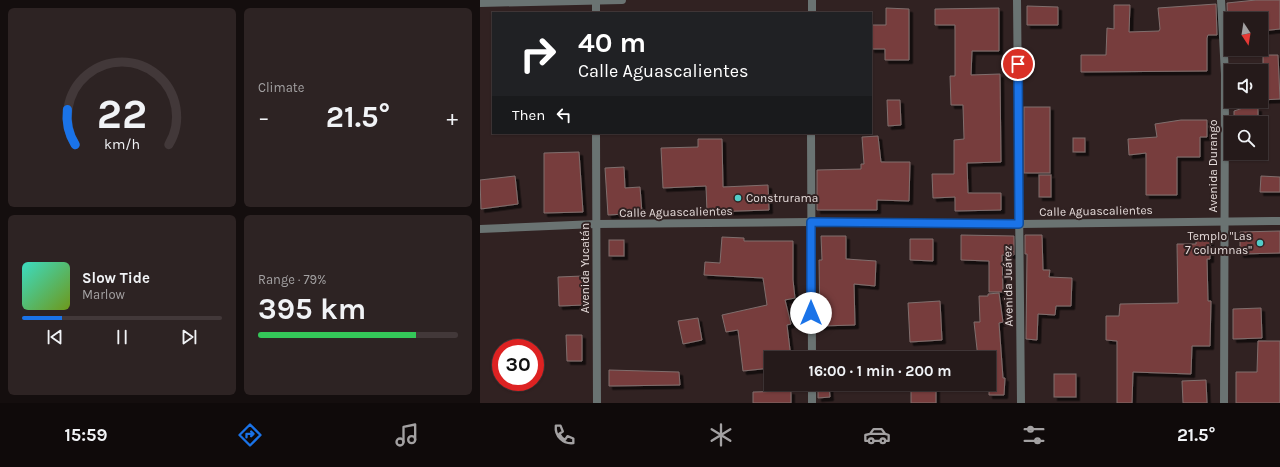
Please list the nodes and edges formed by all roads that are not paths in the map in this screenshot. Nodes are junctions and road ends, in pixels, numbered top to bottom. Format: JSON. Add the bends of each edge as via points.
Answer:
{"nodes":[{"id":1,"x":596,"y":0,"type":"edge"},
{"id":2,"x":622,"y":0,"type":"edge"},
{"id":3,"x":812,"y":0,"type":"edge"},
{"id":4,"x":1017,"y":0,"type":"edge"},
{"id":5,"x":1221,"y":0,"type":"edge"},
{"id":6,"x":480,"y":3,"type":"edge"},
{"id":7,"x":596,"y":12,"type":"edge"},
{"id":8,"x":812,"y":12,"type":"edge"},
{"id":9,"x":596,"y":134,"type":"edge"},
{"id":10,"x":811,"y":134,"type":"edge"},
{"id":11,"x":1225,"y":221,"type":"junction"},
{"id":12,"x":1280,"y":221,"type":"edge"},
{"id":13,"x":811,"y":222,"type":"junction"},
{"id":14,"x":596,"y":224,"type":"junction"},
{"id":15,"x":1019,"y":224,"type":"junction"},
{"id":16,"x":480,"y":229,"type":"edge"},
{"id":17,"x":812,"y":351,"type":"edge"},
{"id":18,"x":812,"y":391,"type":"edge"},
{"id":19,"x":597,"y":403,"type":"edge"},
{"id":20,"x":812,"y":403,"type":"edge"},
{"id":21,"x":1021,"y":403,"type":"edge"},
{"id":22,"x":1224,"y":403,"type":"edge"}],
"edges":[{"from":1,"to":2,"type":"street"},
{"from":1,"to":6,"type":"street"},
{"from":1,"to":7,"type":"street"},
{"from":3,"to":8,"type":"street"},
{"from":4,"to":15,"type":"street","name":"Avenida Juárez"},
{"from":5,"to":11,"type":"street","name":"Avenida Durango","via":[[1225,74]]},
{"from":9,"to":14,"type":"street","name":"Avenida Yucatán"},
{"from":10,"to":13,"type":"street"},
{"from":11,"to":12,"type":"street","name":"Calle Aguascalientes"},
{"from":11,"to":15,"type":"street","name":"Calle Aguascalientes"},
{"from":11,"to":22,"type":"street","name":"Avenida Durango"},
{"from":13,"to":14,"type":"street","name":"Calle Aguascalientes"},
{"from":13,"to":15,"type":"street","name":"Calle Aguascalientes"},
{"from":13,"to":17,"type":"street"},
{"from":14,"to":16,"type":"street","name":"Calle Aguascalientes"},
{"from":14,"to":19,"type":"street","name":"Avenida Yucatán"},
{"from":15,"to":21,"type":"street","name":"Avenida Juárez"},
{"from":18,"to":20,"type":"street"}]}
